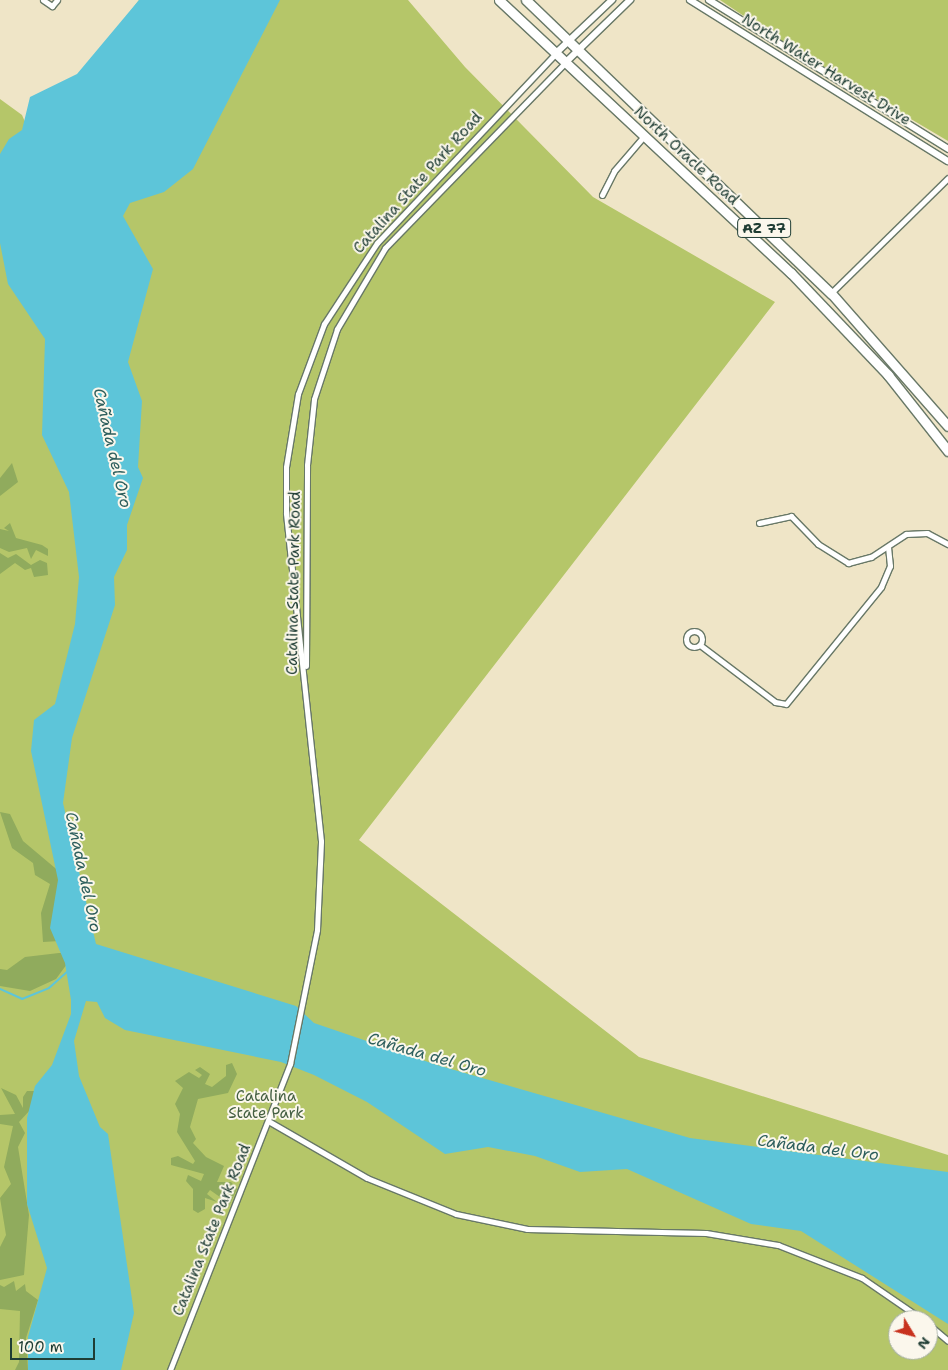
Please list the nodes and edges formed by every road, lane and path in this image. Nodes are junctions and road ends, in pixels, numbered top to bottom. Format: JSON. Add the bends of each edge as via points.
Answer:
{"nodes":[{"id":1,"x":42,"y":0,"type":"edge"},
{"id":2,"x":58,"y":0,"type":"edge"},
{"id":3,"x":499,"y":0,"type":"edge"},
{"id":4,"x":526,"y":0,"type":"edge"},
{"id":5,"x":612,"y":0,"type":"edge"},
{"id":6,"x":630,"y":0,"type":"edge"},
{"id":7,"x":690,"y":0,"type":"edge"},
{"id":8,"x":710,"y":0,"type":"edge"},
{"id":9,"x":568,"y":42,"type":"junction"},
{"id":10,"x":578,"y":52,"type":"junction"},
{"id":11,"x":555,"y":54,"type":"junction"},
{"id":12,"x":565,"y":63,"type":"junction"},
{"id":13,"x":644,"y":136,"type":"junction"},
{"id":14,"x":948,"y":150,"type":"edge"},
{"id":15,"x":948,"y":161,"type":"edge"},
{"id":16,"x":948,"y":178,"type":"edge"},
{"id":17,"x":602,"y":195,"type":"dead end"},
{"id":18,"x":831,"y":293,"type":"junction"},
{"id":19,"x":948,"y":426,"type":"edge"},
{"id":20,"x":948,"y":451,"type":"edge"},
{"id":21,"x":759,"y":523,"type":"dead end"},
{"id":22,"x":948,"y":544,"type":"edge"},
{"id":23,"x":888,"y":547,"type":"junction"},
{"id":24,"x":700,"y":645,"type":"dead end"},
{"id":25,"x":305,"y":684,"type":"junction"},
{"id":26,"x":270,"y":1122,"type":"junction"},
{"id":27,"x":909,"y":1310,"type":"edge"},
{"id":28,"x":938,"y":1332,"type":"edge"},
{"id":29,"x":948,"y":1341,"type":"edge"},
{"id":30,"x":170,"y":1370,"type":"edge"}],
"edges":[{"from":1,"to":2,"type":"street","via":[[52,6]]},
{"from":3,"to":11,"type":"highway","name":"North Oracle Road","number":"AZ 77"},
{"from":4,"to":9,"type":"highway","name":"North Oracle Road","number":"AZ 77"},
{"from":5,"to":9,"type":"street"},
{"from":6,"to":10,"type":"street"},
{"from":7,"to":15,"type":"street","name":"North Water Harvest Drive"},
{"from":8,"to":14,"type":"street","name":"North Water Harvest Drive"},
{"from":9,"to":10,"type":"highway","name":"North Oracle Road","number":"AZ 77"},
{"from":9,"to":11,"type":"street","name":"Catalina State Park Road"},
{"from":10,"to":12,"type":"street"},
{"from":10,"to":18,"type":"highway","name":"North Oracle Road","number":"AZ 77"},
{"from":11,"to":12,"type":"highway","name":"North Oracle Road","number":"AZ 77"},
{"from":11,"to":25,"type":"street","name":"Catalina State Park Road","via":[[377,243],[324,324],[306,368],[286,467],[288,545]]},
{"from":12,"to":13,"type":"highway","name":"North Oracle Road","number":"AZ 77"},
{"from":12,"to":25,"type":"street","name":"Catalina State Park Road","via":[[385,248],[337,329],[314,399],[307,466]]},
{"from":13,"to":17,"type":"street","via":[[614,171]]},
{"from":13,"to":20,"type":"highway","name":"North Oracle Road","number":"AZ 77","via":[[848,331]]},
{"from":16,"to":18,"type":"street"},
{"from":18,"to":19,"type":"highway","name":"North Oracle Road","number":"AZ 77"},
{"from":21,"to":23,"type":"street","via":[[792,516],[824,549],[848,563]]},
{"from":22,"to":23,"type":"street","via":[[933,535],[913,532]]},
{"from":23,"to":24,"type":"street","via":[[890,566],[881,587],[786,704],[776,702]]},
{"from":25,"to":26,"type":"street","name":"Catalina State Park Road","via":[[321,841],[317,930],[299,1033]]},
{"from":26,"to":27,"type":"street","via":[[367,1178],[456,1214],[527,1229],[706,1233],[778,1245],[862,1278]]},
{"from":26,"to":30,"type":"street","name":"Catalina State Park Road"},
{"from":28,"to":29,"type":"street"}]}
